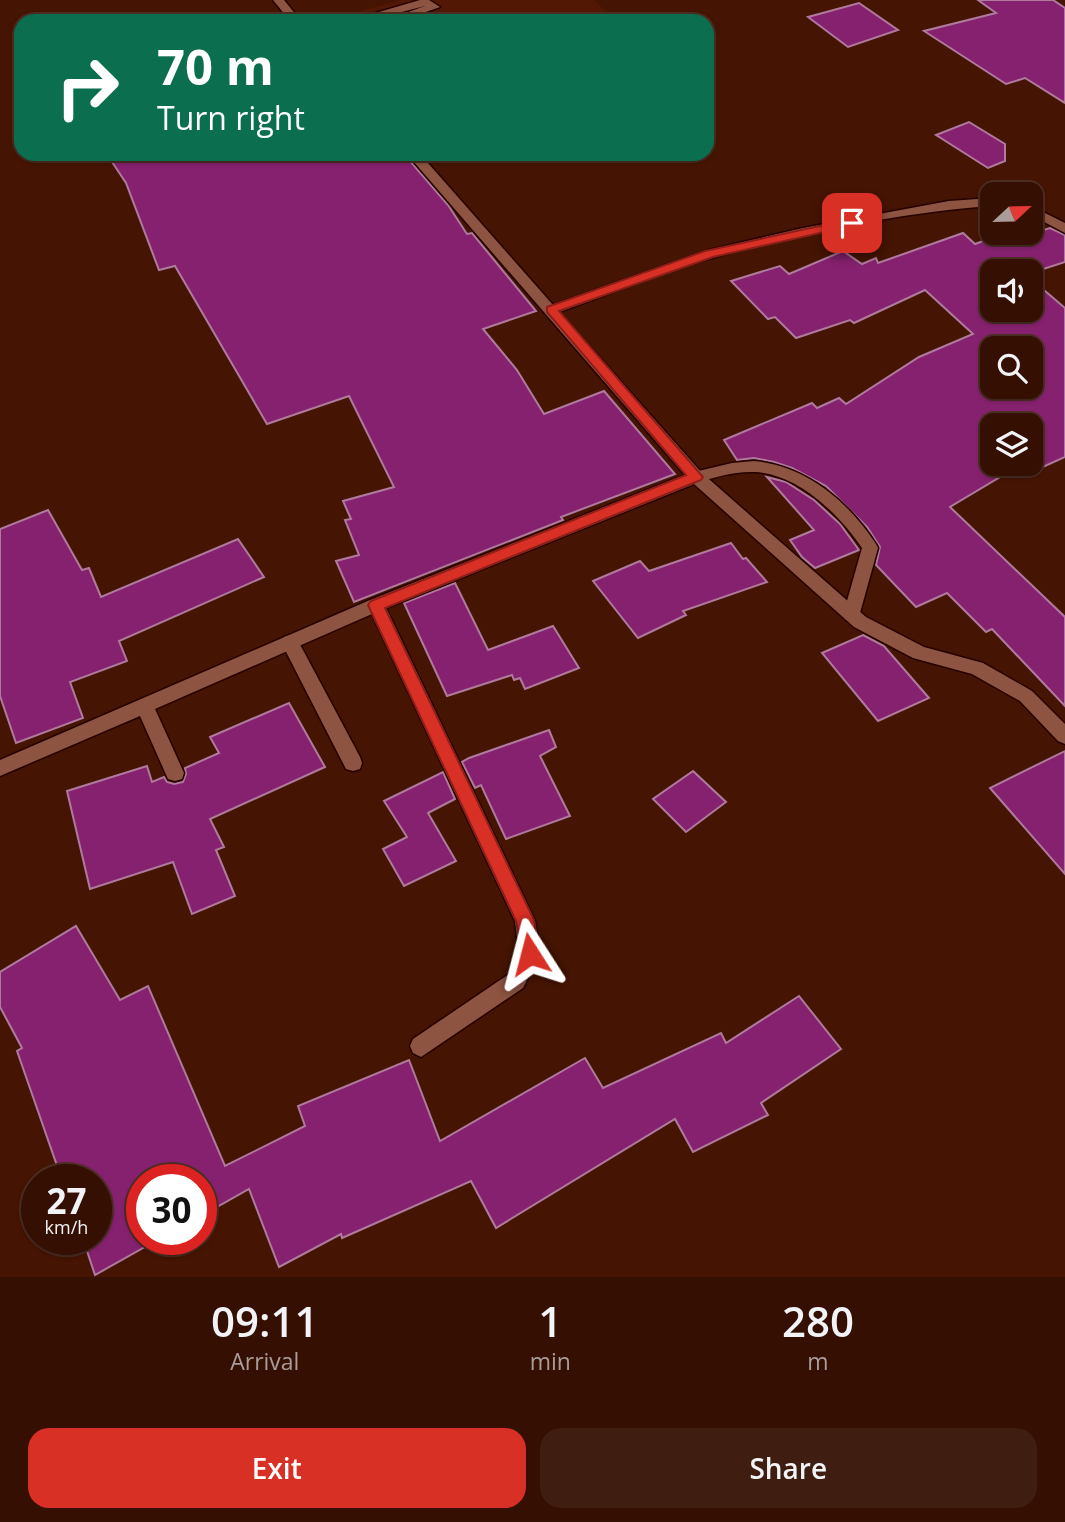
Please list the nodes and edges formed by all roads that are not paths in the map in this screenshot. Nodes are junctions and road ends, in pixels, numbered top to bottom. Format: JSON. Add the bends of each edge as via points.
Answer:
{"nodes":[{"id":1,"x":278,"y":0,"type":"edge"},
{"id":2,"x":290,"y":14,"type":"edge"},
{"id":3,"x":380,"y":14,"type":"edge"},
{"id":4,"x":411,"y":14,"type":"edge"},
{"id":5,"x":419,"y":161,"type":"edge"},
{"id":6,"x":980,"y":203,"type":"edge"},
{"id":7,"x":1043,"y":217,"type":"edge"},
{"id":8,"x":1065,"y":229,"type":"edge"},
{"id":9,"x":551,"y":310,"type":"junction"},
{"id":10,"x":696,"y":477,"type":"junction"},
{"id":11,"x":376,"y":605,"type":"junction"},
{"id":12,"x":852,"y":615,"type":"junction"},
{"id":13,"x":290,"y":642,"type":"junction"},
{"id":14,"x":144,"y":705,"type":"junction"},
{"id":15,"x":1065,"y":736,"type":"edge"},
{"id":16,"x":353,"y":763,"type":"dead end"},
{"id":17,"x":0,"y":768,"type":"edge"},
{"id":18,"x":175,"y":773,"type":"dead end"},
{"id":19,"x":421,"y":1046,"type":"dead end"}],
"edges":[{"from":1,"to":2,"type":"street"},
{"from":3,"to":4,"type":"street","via":[[425,2],[435,7]]},
{"from":5,"to":9,"type":"street"},
{"from":6,"to":9,"type":"street","via":[[803,232],[709,254]]},
{"from":7,"to":8,"type":"street"},
{"from":9,"to":10,"type":"street"},
{"from":10,"to":11,"type":"street"},
{"from":10,"to":12,"type":"street"},
{"from":10,"to":12,"type":"street","via":[[757,465],[778,470],[848,515],[870,548]]},
{"from":11,"to":13,"type":"street"},
{"from":11,"to":19,"type":"street","via":[[525,920],[530,954],[516,981]]},
{"from":12,"to":15,"type":"street","via":[[919,653],[977,668],[1026,696]]},
{"from":13,"to":14,"type":"street"},
{"from":13,"to":16,"type":"street"},
{"from":14,"to":17,"type":"street"},
{"from":14,"to":18,"type":"street"}]}
